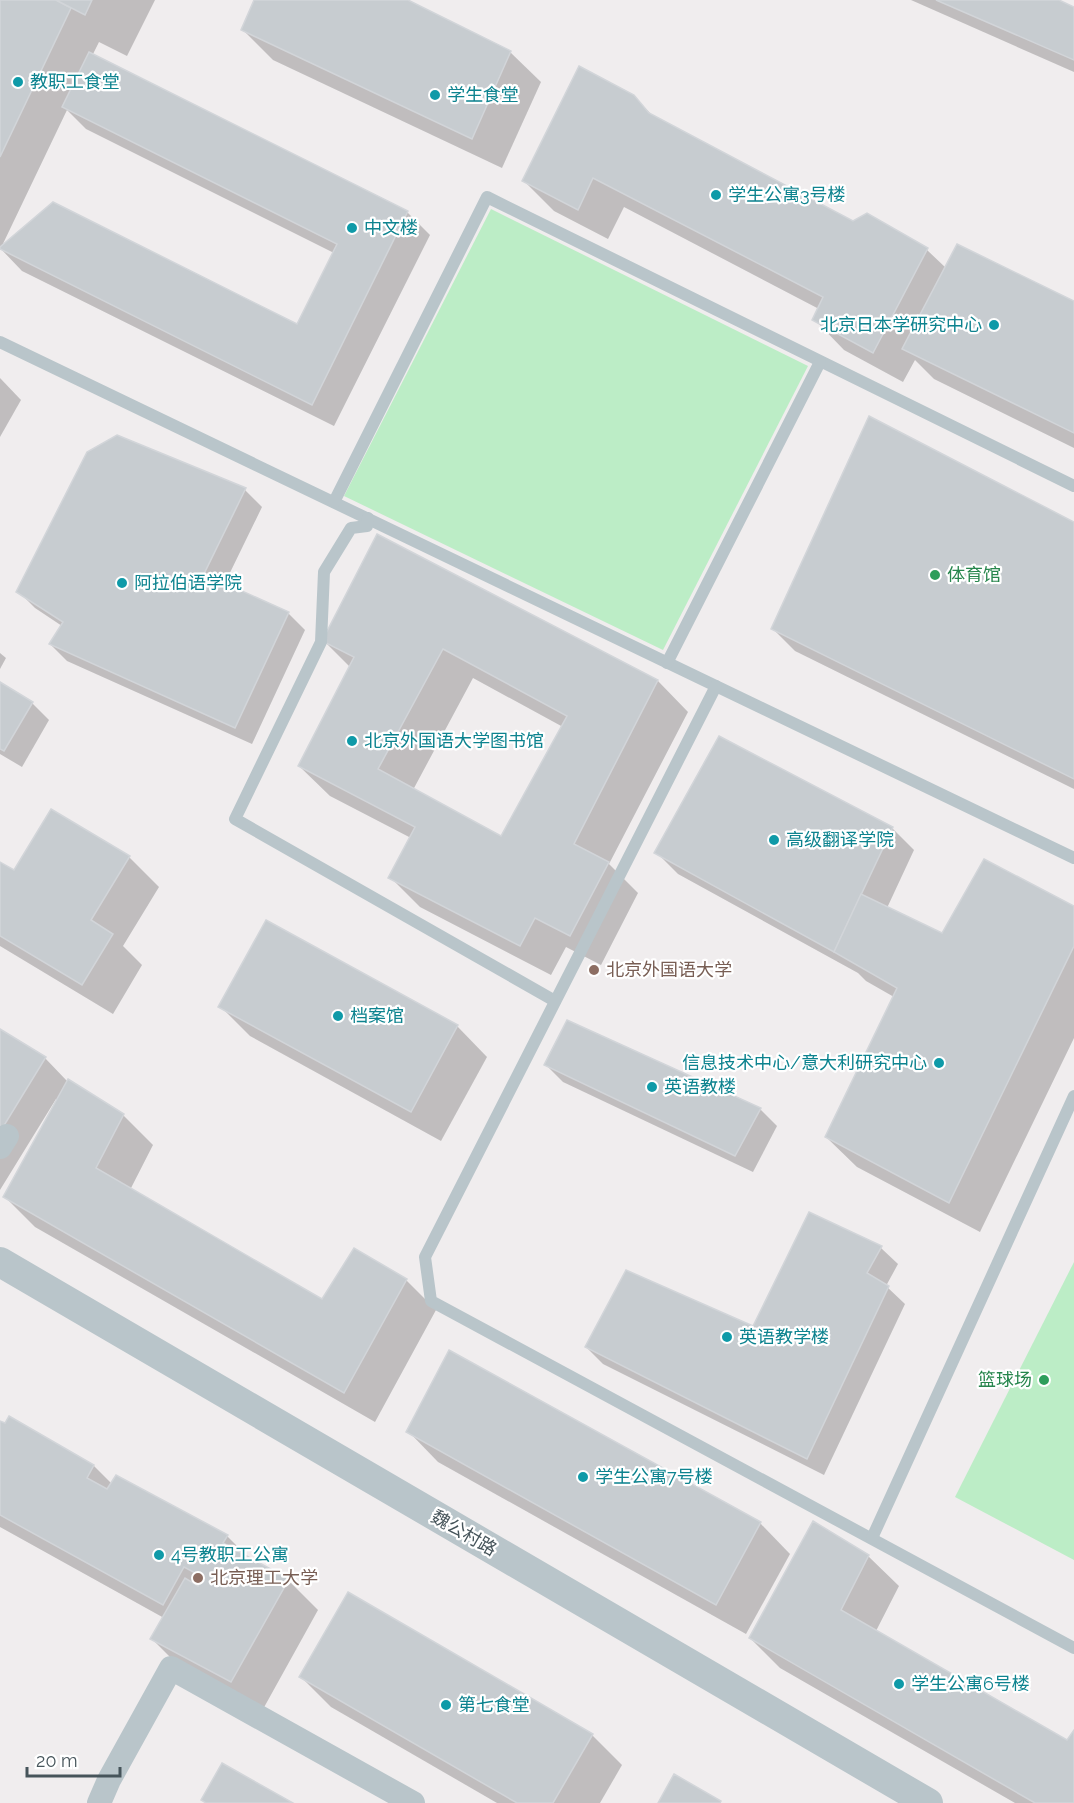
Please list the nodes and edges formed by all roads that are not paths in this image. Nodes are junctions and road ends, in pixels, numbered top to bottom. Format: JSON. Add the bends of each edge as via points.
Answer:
{"nodes":[{"id":1,"x":0,"y":342,"type":"edge"},
{"id":2,"x":820,"y":362,"type":"junction"},
{"id":3,"x":1074,"y":486,"type":"edge"},
{"id":4,"x":334,"y":502,"type":"junction"},
{"id":5,"x":368,"y":518,"type":"junction"},
{"id":6,"x":667,"y":663,"type":"junction"},
{"id":7,"x":716,"y":686,"type":"junction"},
{"id":8,"x":1074,"y":858,"type":"edge"},
{"id":9,"x":555,"y":1001,"type":"junction"},
{"id":10,"x":1074,"y":1096,"type":"edge"},
{"id":11,"x":0,"y":1262,"type":"edge"},
{"id":12,"x":872,"y":1538,"type":"junction"},
{"id":13,"x":1074,"y":1648,"type":"edge"},
{"id":14,"x":99,"y":1803,"type":"edge"},
{"id":15,"x":412,"y":1803,"type":"edge"},
{"id":16,"x":928,"y":1803,"type":"edge"}],
"edges":[{"from":1,"to":4,"type":"lane"},
{"from":2,"to":3,"type":"lane"},
{"from":2,"to":4,"type":"lane","via":[[487,197]]},
{"from":2,"to":6,"type":"lane"},
{"from":4,"to":5,"type":"lane"},
{"from":5,"to":6,"type":"lane"},
{"from":5,"to":9,"type":"lane","via":[[367,526],[351,528],[324,572],[321,642],[235,819]]},
{"from":6,"to":7,"type":"lane"},
{"from":7,"to":8,"type":"lane"},
{"from":7,"to":9,"type":"lane"},
{"from":9,"to":12,"type":"lane","via":[[425,1257],[431,1301]]},
{"from":10,"to":12,"type":"lane"},
{"from":11,"to":16,"type":"street","name":"魏公村路"},
{"from":12,"to":13,"type":"lane"},
{"from":14,"to":15,"type":"street","via":[[171,1668]]}]}
